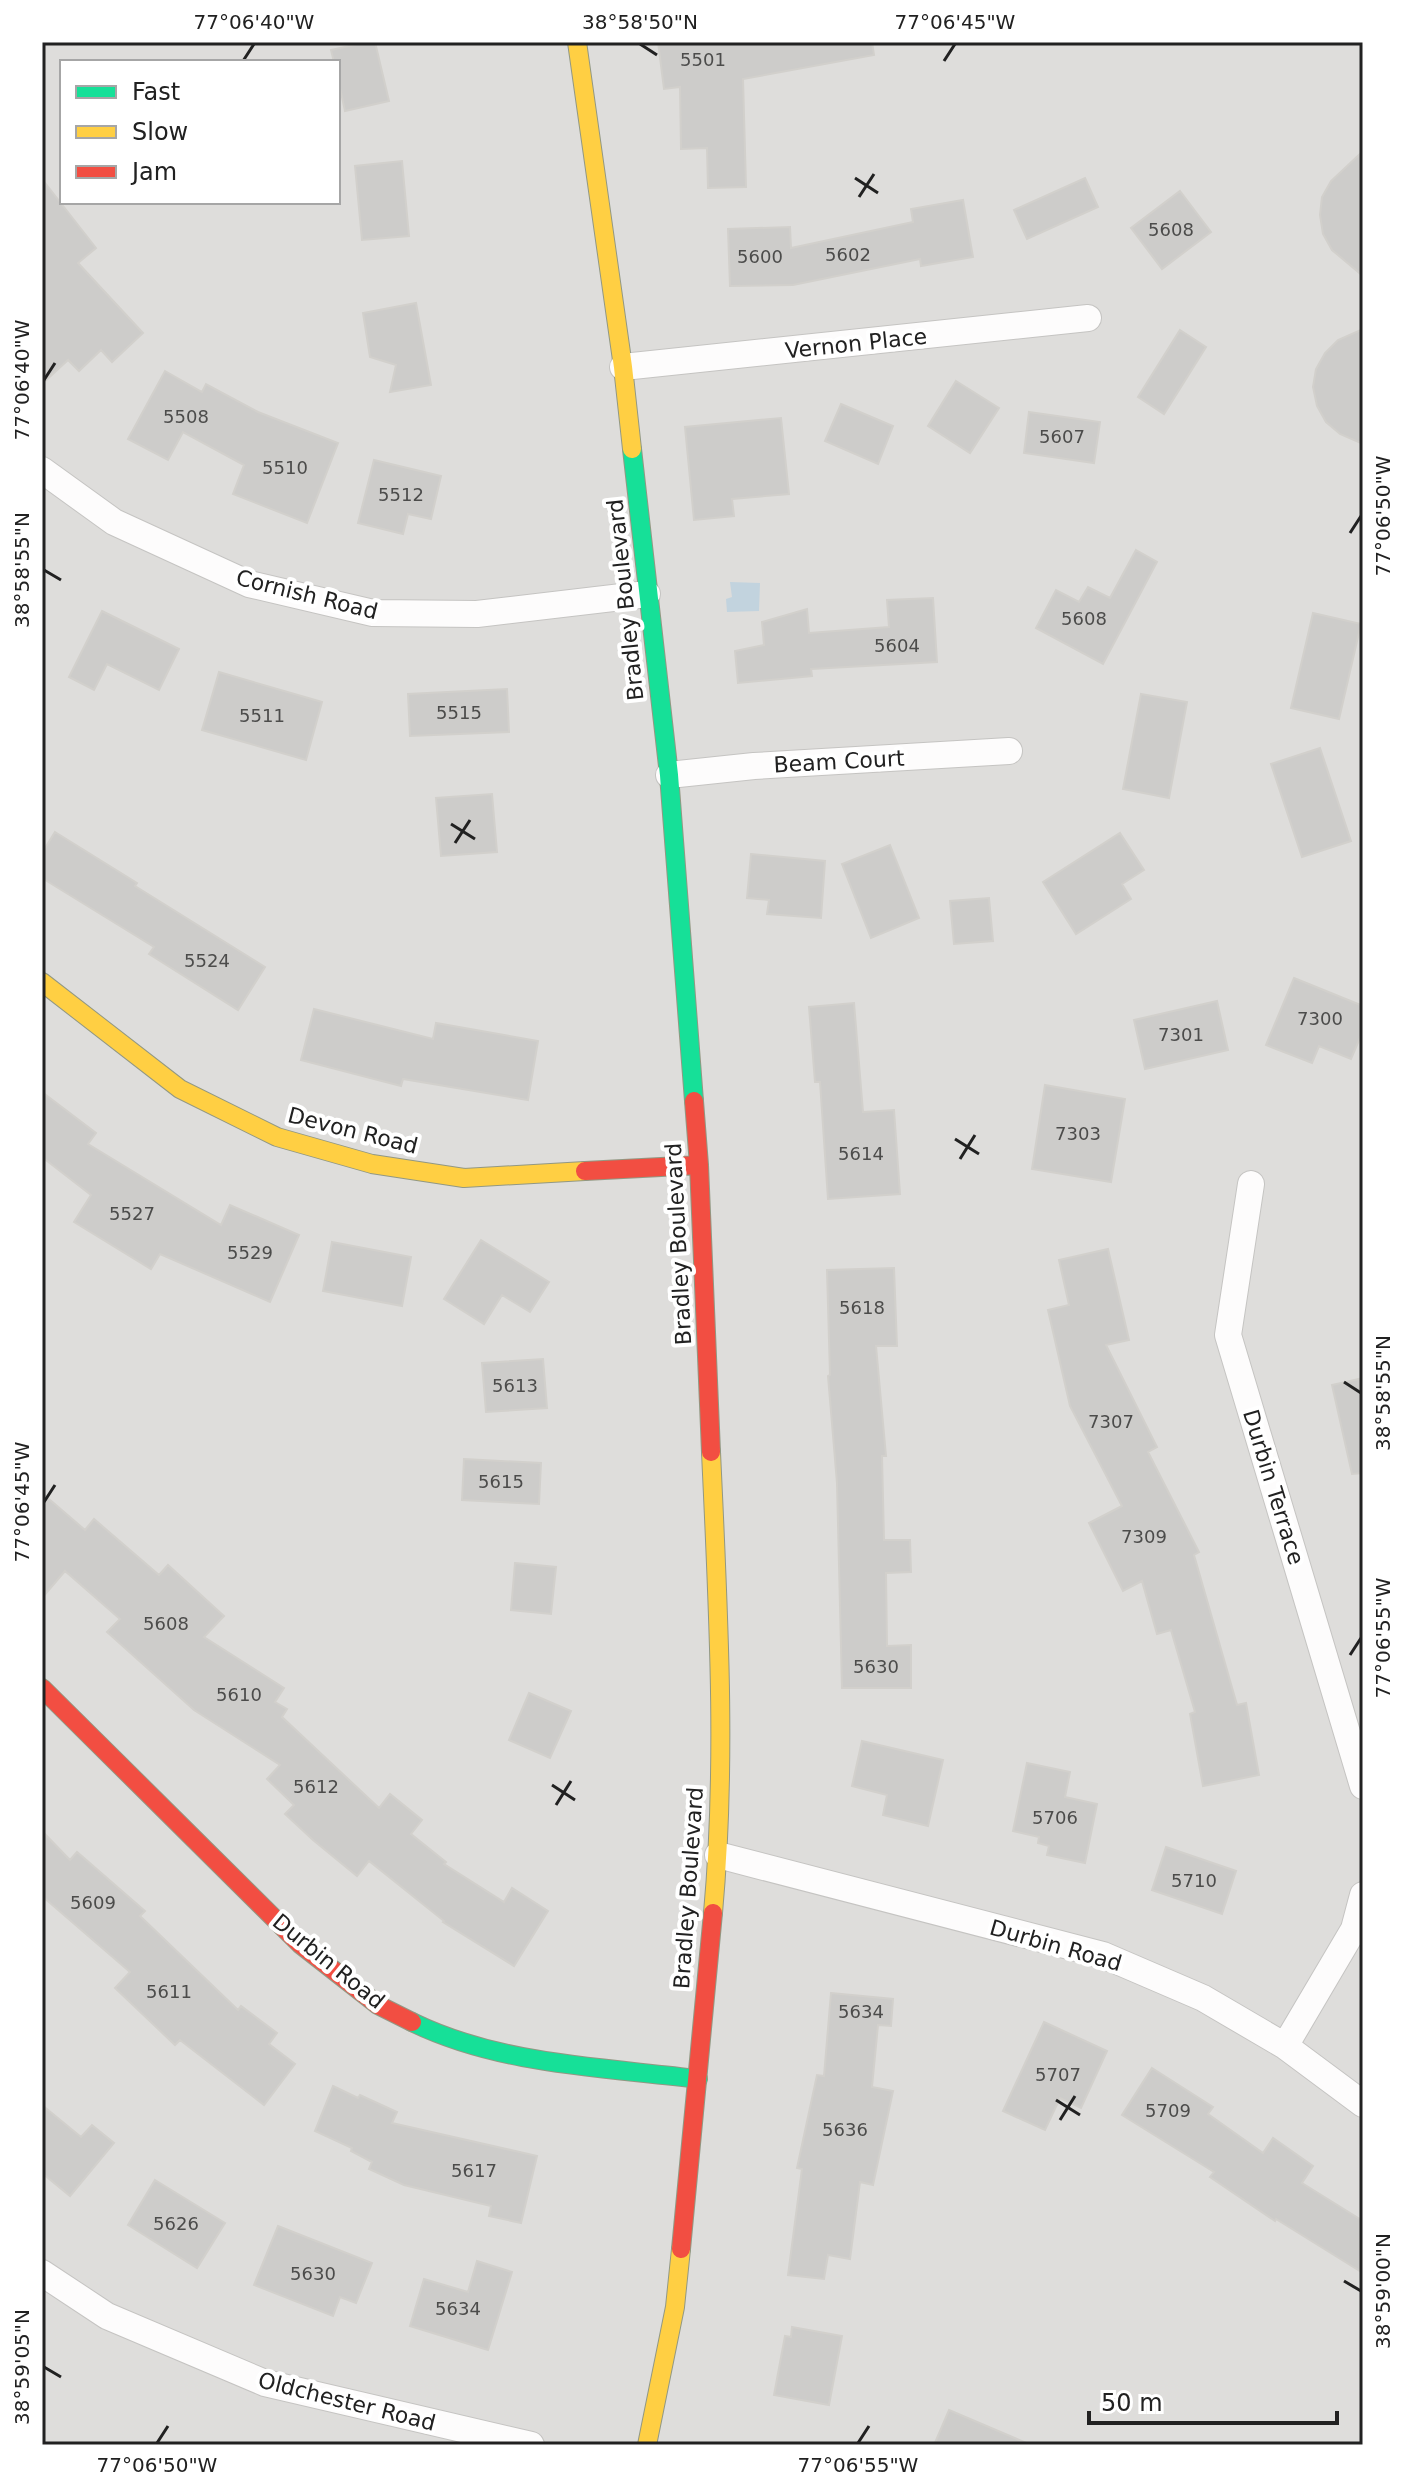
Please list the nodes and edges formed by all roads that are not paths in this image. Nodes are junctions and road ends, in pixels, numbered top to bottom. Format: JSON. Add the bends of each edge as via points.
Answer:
{"nodes":[{"id":1,"x":577,"y":42,"type":"edge"},
{"id":2,"x":1088,"y":318,"type":"dead end"},
{"id":3,"x":623,"y":367,"type":"junction"},
{"id":4,"x":42,"y":470,"type":"edge"},
{"id":5,"x":647,"y":594,"type":"junction"},
{"id":6,"x":1009,"y":751,"type":"dead end"},
{"id":7,"x":669,"y":775,"type":"junction"},
{"id":8,"x":42,"y":982,"type":"edge"},
{"id":9,"x":699,"y":1165,"type":"junction"},
{"id":10,"x":1251,"y":1184,"type":"dead end"},
{"id":11,"x":42,"y":1688,"type":"edge"},
{"id":12,"x":1363,"y":1786,"type":"edge"},
{"id":13,"x":718,"y":1855,"type":"junction"},
{"id":14,"x":1363,"y":1895,"type":"edge"},
{"id":15,"x":1285,"y":2046,"type":"junction"},
{"id":16,"x":698,"y":2079,"type":"junction"},
{"id":17,"x":1363,"y":2104,"type":"edge"},
{"id":18,"x":42,"y":2273,"type":"edge"},
{"id":19,"x":531,"y":2445,"type":"edge"},
{"id":20,"x":647,"y":2445,"type":"edge"}],
"edges":[{"from":1,"to":3,"type":"main road","name":"Bradley Boulevard"},
{"from":2,"to":3,"type":"street","name":"Vernon Place"},
{"from":3,"to":5,"type":"main road","name":"Bradley Boulevard"},
{"from":4,"to":5,"type":"street","name":"Cornish Road","via":[[114,522],[249,584],[373,613],[477,614]]},
{"from":5,"to":7,"type":"main road","name":"Bradley Boulevard"},
{"from":6,"to":7,"type":"street","name":"Beam Court"},
{"from":7,"to":9,"type":"main road","name":"Bradley Boulevard"},
{"from":8,"to":9,"type":"main road","name":"Devon Road","via":[[180,1089],[277,1137],[372,1164],[464,1178]]},
{"from":9,"to":13,"type":"main road","name":"Bradley Boulevard","via":[[721,1672]]},
{"from":10,"to":12,"type":"street","name":"Durbin Terrace","via":[[1228,1335]]},
{"from":11,"to":16,"type":"main road","name":"Durbin Road","via":[[300,1944],[378,2005],[437,2034],[505,2055]]},
{"from":13,"to":15,"type":"street","name":"Durbin Road","via":[[1103,1955],[1203,1998]]},
{"from":13,"to":16,"type":"main road","name":"Bradley Boulevard"},
{"from":14,"to":15,"type":"street","via":[[1354,1929]]},
{"from":15,"to":17,"type":"street","name":"Durbin Road"},
{"from":16,"to":20,"type":"main road","name":"Bradley Boulevard","via":[[675,2307]]},
{"from":18,"to":19,"type":"street","name":"Oldchester Road","via":[[107,2316],[265,2383]]}]}
